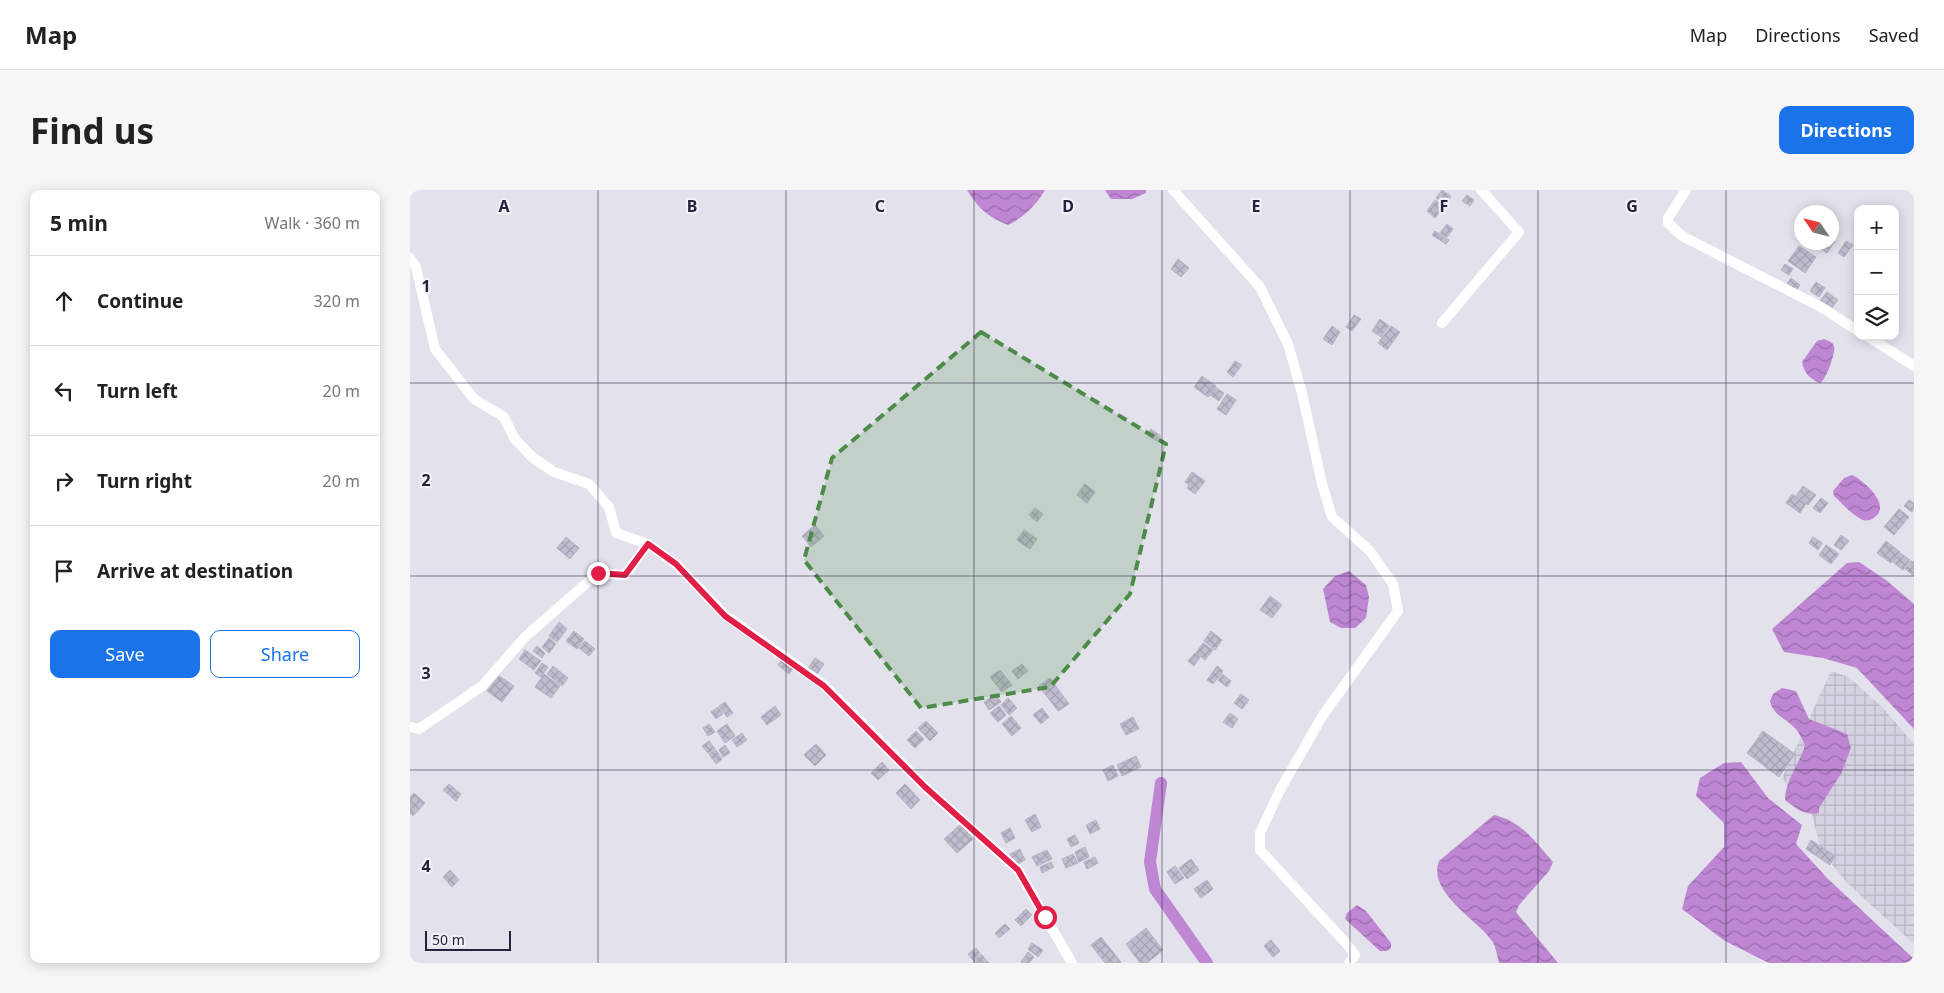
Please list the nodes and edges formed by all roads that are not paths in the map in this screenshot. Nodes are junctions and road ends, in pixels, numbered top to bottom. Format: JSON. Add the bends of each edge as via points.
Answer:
{"nodes":[{"id":1,"x":1173,"y":190,"type":"edge"},
{"id":2,"x":1481,"y":190,"type":"edge"},
{"id":3,"x":1686,"y":190,"type":"edge"},
{"id":4,"x":410,"y":258,"type":"edge"},
{"id":5,"x":1442,"y":323,"type":"dead end"},
{"id":6,"x":1854,"y":328,"type":"edge"},
{"id":7,"x":1873,"y":340,"type":"edge"},
{"id":8,"x":1914,"y":366,"type":"edge"},
{"id":9,"x":648,"y":544,"type":"junction"},
{"id":10,"x":410,"y":727,"type":"edge"},
{"id":11,"x":1072,"y":963,"type":"edge"},
{"id":12,"x":1349,"y":963,"type":"edge"}],
"edges":[{"from":1,"to":12,"type":"street","via":[[1260,287],[1288,344],[1332,517],[1370,551],[1393,584],[1398,611],[1324,715],[1280,790],[1260,833],[1260,850],[1345,942],[1355,955]]},
{"from":2,"to":5,"type":"street","via":[[1519,232]]},
{"from":3,"to":6,"type":"street","via":[[1668,218],[1668,223],[1682,236],[1821,307]]},
{"from":4,"to":9,"type":"street","via":[[416,267],[435,349],[474,399],[504,417],[514,438],[532,457],[554,472],[589,484],[609,508],[616,533]]},
{"from":7,"to":8,"type":"street"},
{"from":9,"to":10,"type":"street","via":[[625,575],[598,573],[525,637],[482,686],[419,728]]},
{"from":9,"to":11,"type":"street","via":[[676,564],[725,616],[824,686],[925,787],[1018,870]]}]}
